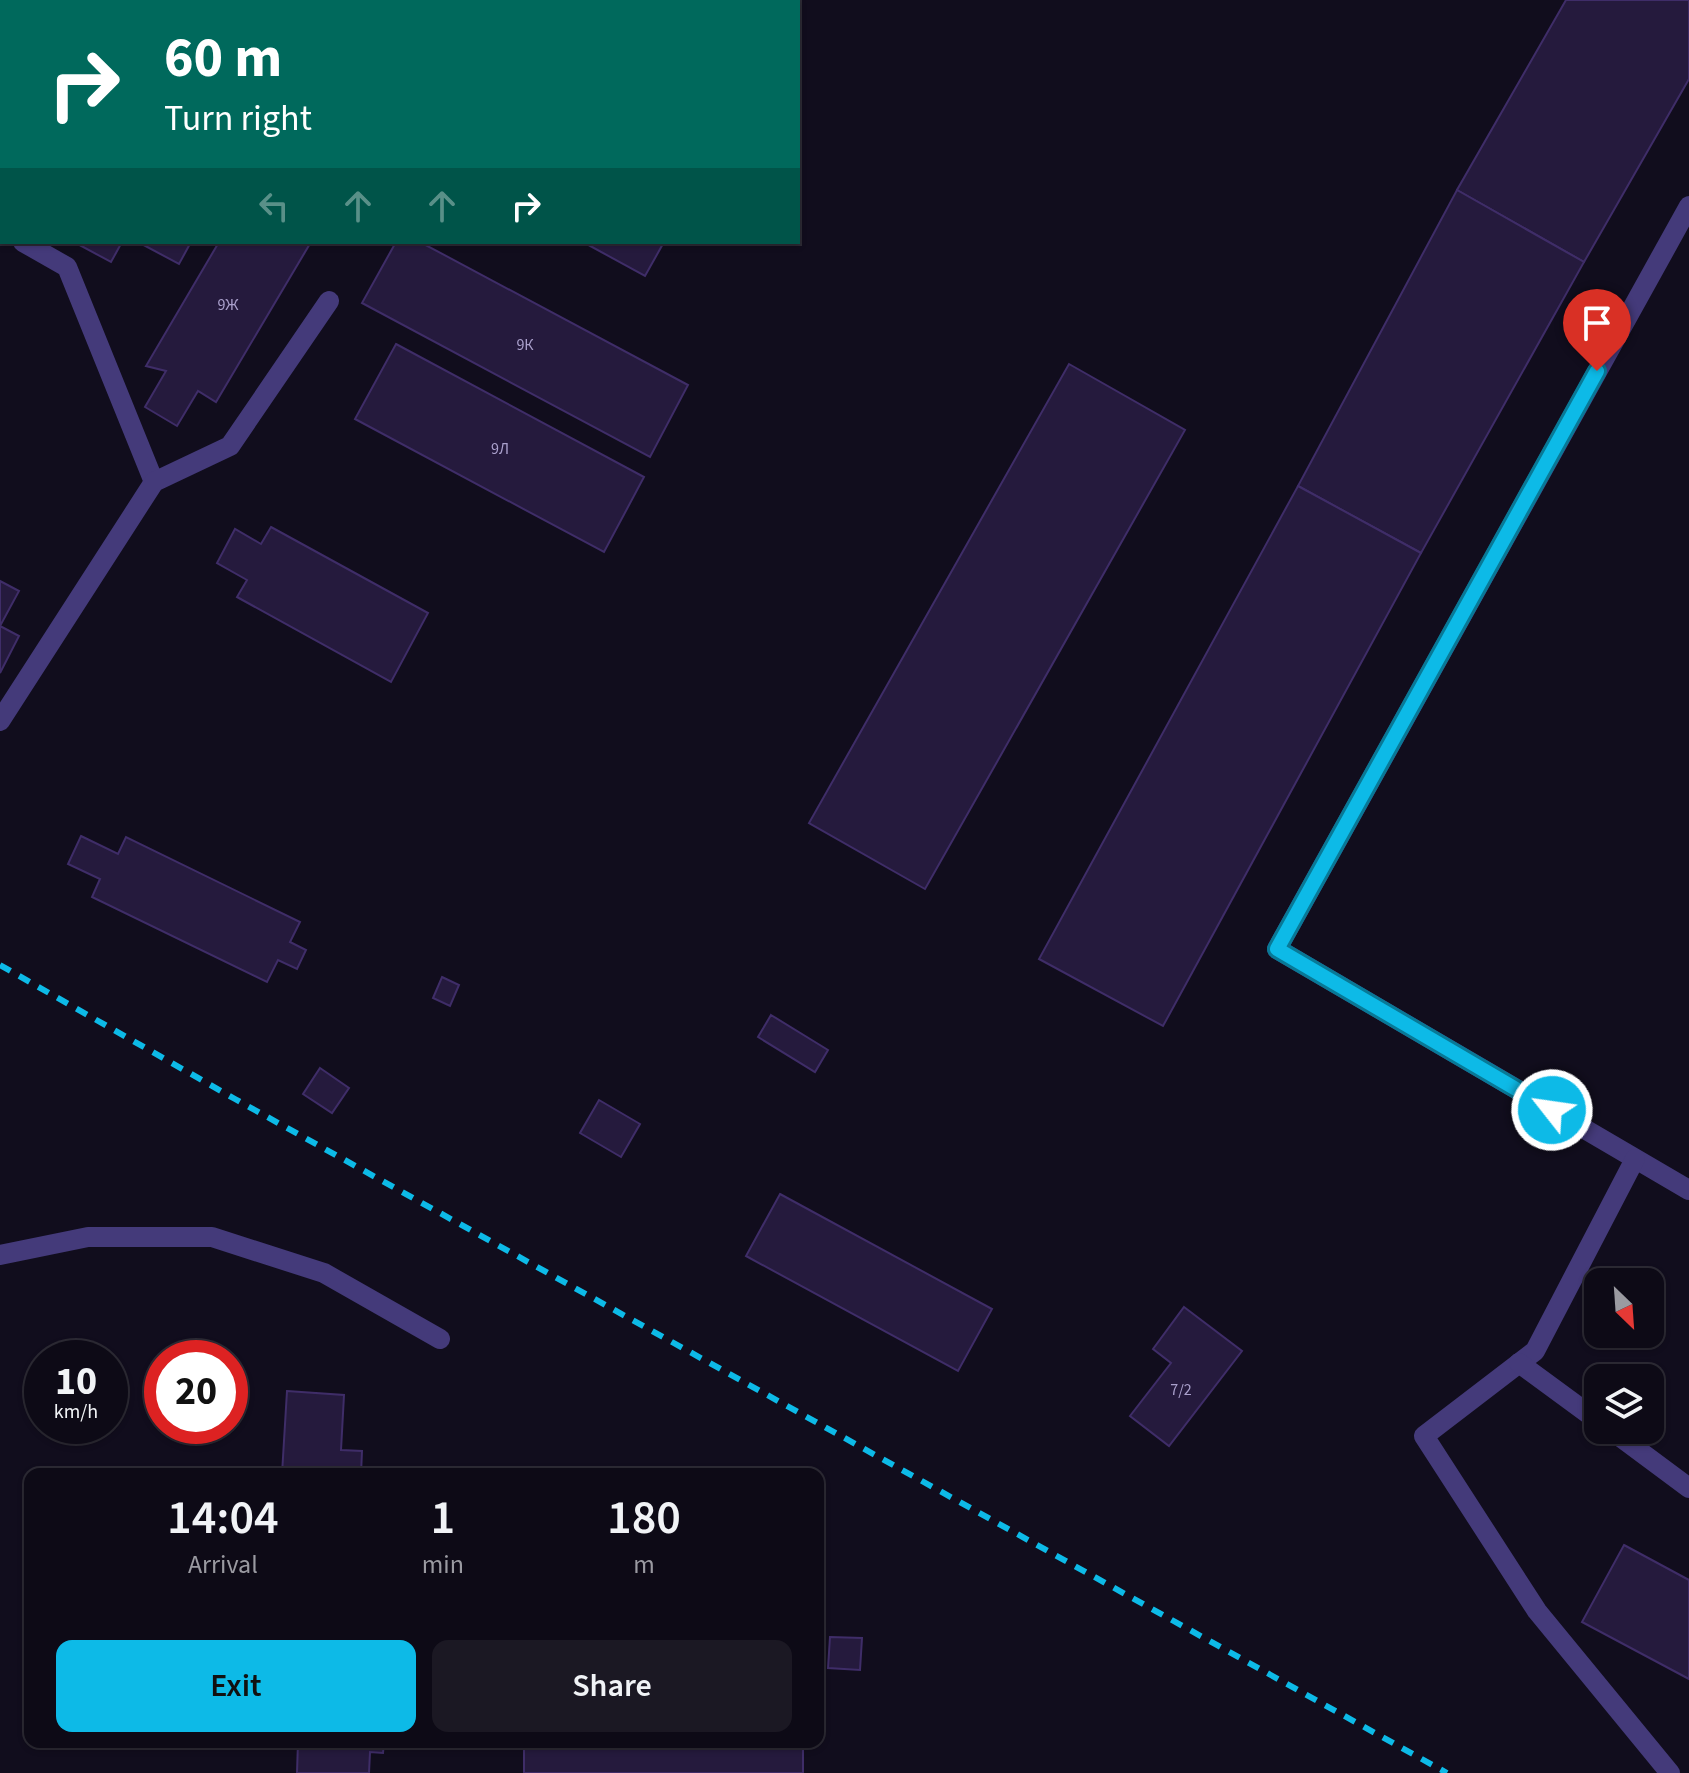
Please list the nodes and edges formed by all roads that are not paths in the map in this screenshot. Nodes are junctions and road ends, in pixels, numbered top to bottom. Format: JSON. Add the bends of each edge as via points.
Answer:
{"nodes":[{"id":1,"x":1689,"y":206,"type":"edge"},
{"id":2,"x":27,"y":244,"type":"edge"},
{"id":3,"x":329,"y":301,"type":"dead end"},
{"id":4,"x":154,"y":482,"type":"junction"},
{"id":5,"x":0,"y":721,"type":"edge"},
{"id":6,"x":1635,"y":1159,"type":"junction"},
{"id":7,"x":1689,"y":1190,"type":"edge"},
{"id":8,"x":0,"y":1255,"type":"edge"},
{"id":9,"x":440,"y":1339,"type":"dead end"},
{"id":10,"x":1519,"y":1363,"type":"junction"},
{"id":11,"x":1584,"y":1411,"type":"edge"},
{"id":12,"x":1630,"y":1444,"type":"edge"},
{"id":13,"x":1689,"y":1488,"type":"edge"},
{"id":14,"x":1670,"y":1773,"type":"edge"}],
"edges":[{"from":1,"to":6,"type":"lane","via":[[1277,949]]},
{"from":2,"to":4,"type":"lane","via":[[67,267]]},
{"from":3,"to":4,"type":"lane","via":[[230,446]]},
{"from":4,"to":5,"type":"lane"},
{"from":6,"to":7,"type":"lane"},
{"from":6,"to":10,"type":"lane","via":[[1535,1351]]},
{"from":8,"to":9,"type":"lane","via":[[88,1237],[212,1237],[324,1273]]},
{"from":10,"to":11,"type":"lane"},
{"from":10,"to":14,"type":"lane","via":[[1424,1436],[1537,1611]]},
{"from":12,"to":13,"type":"lane"}]}
